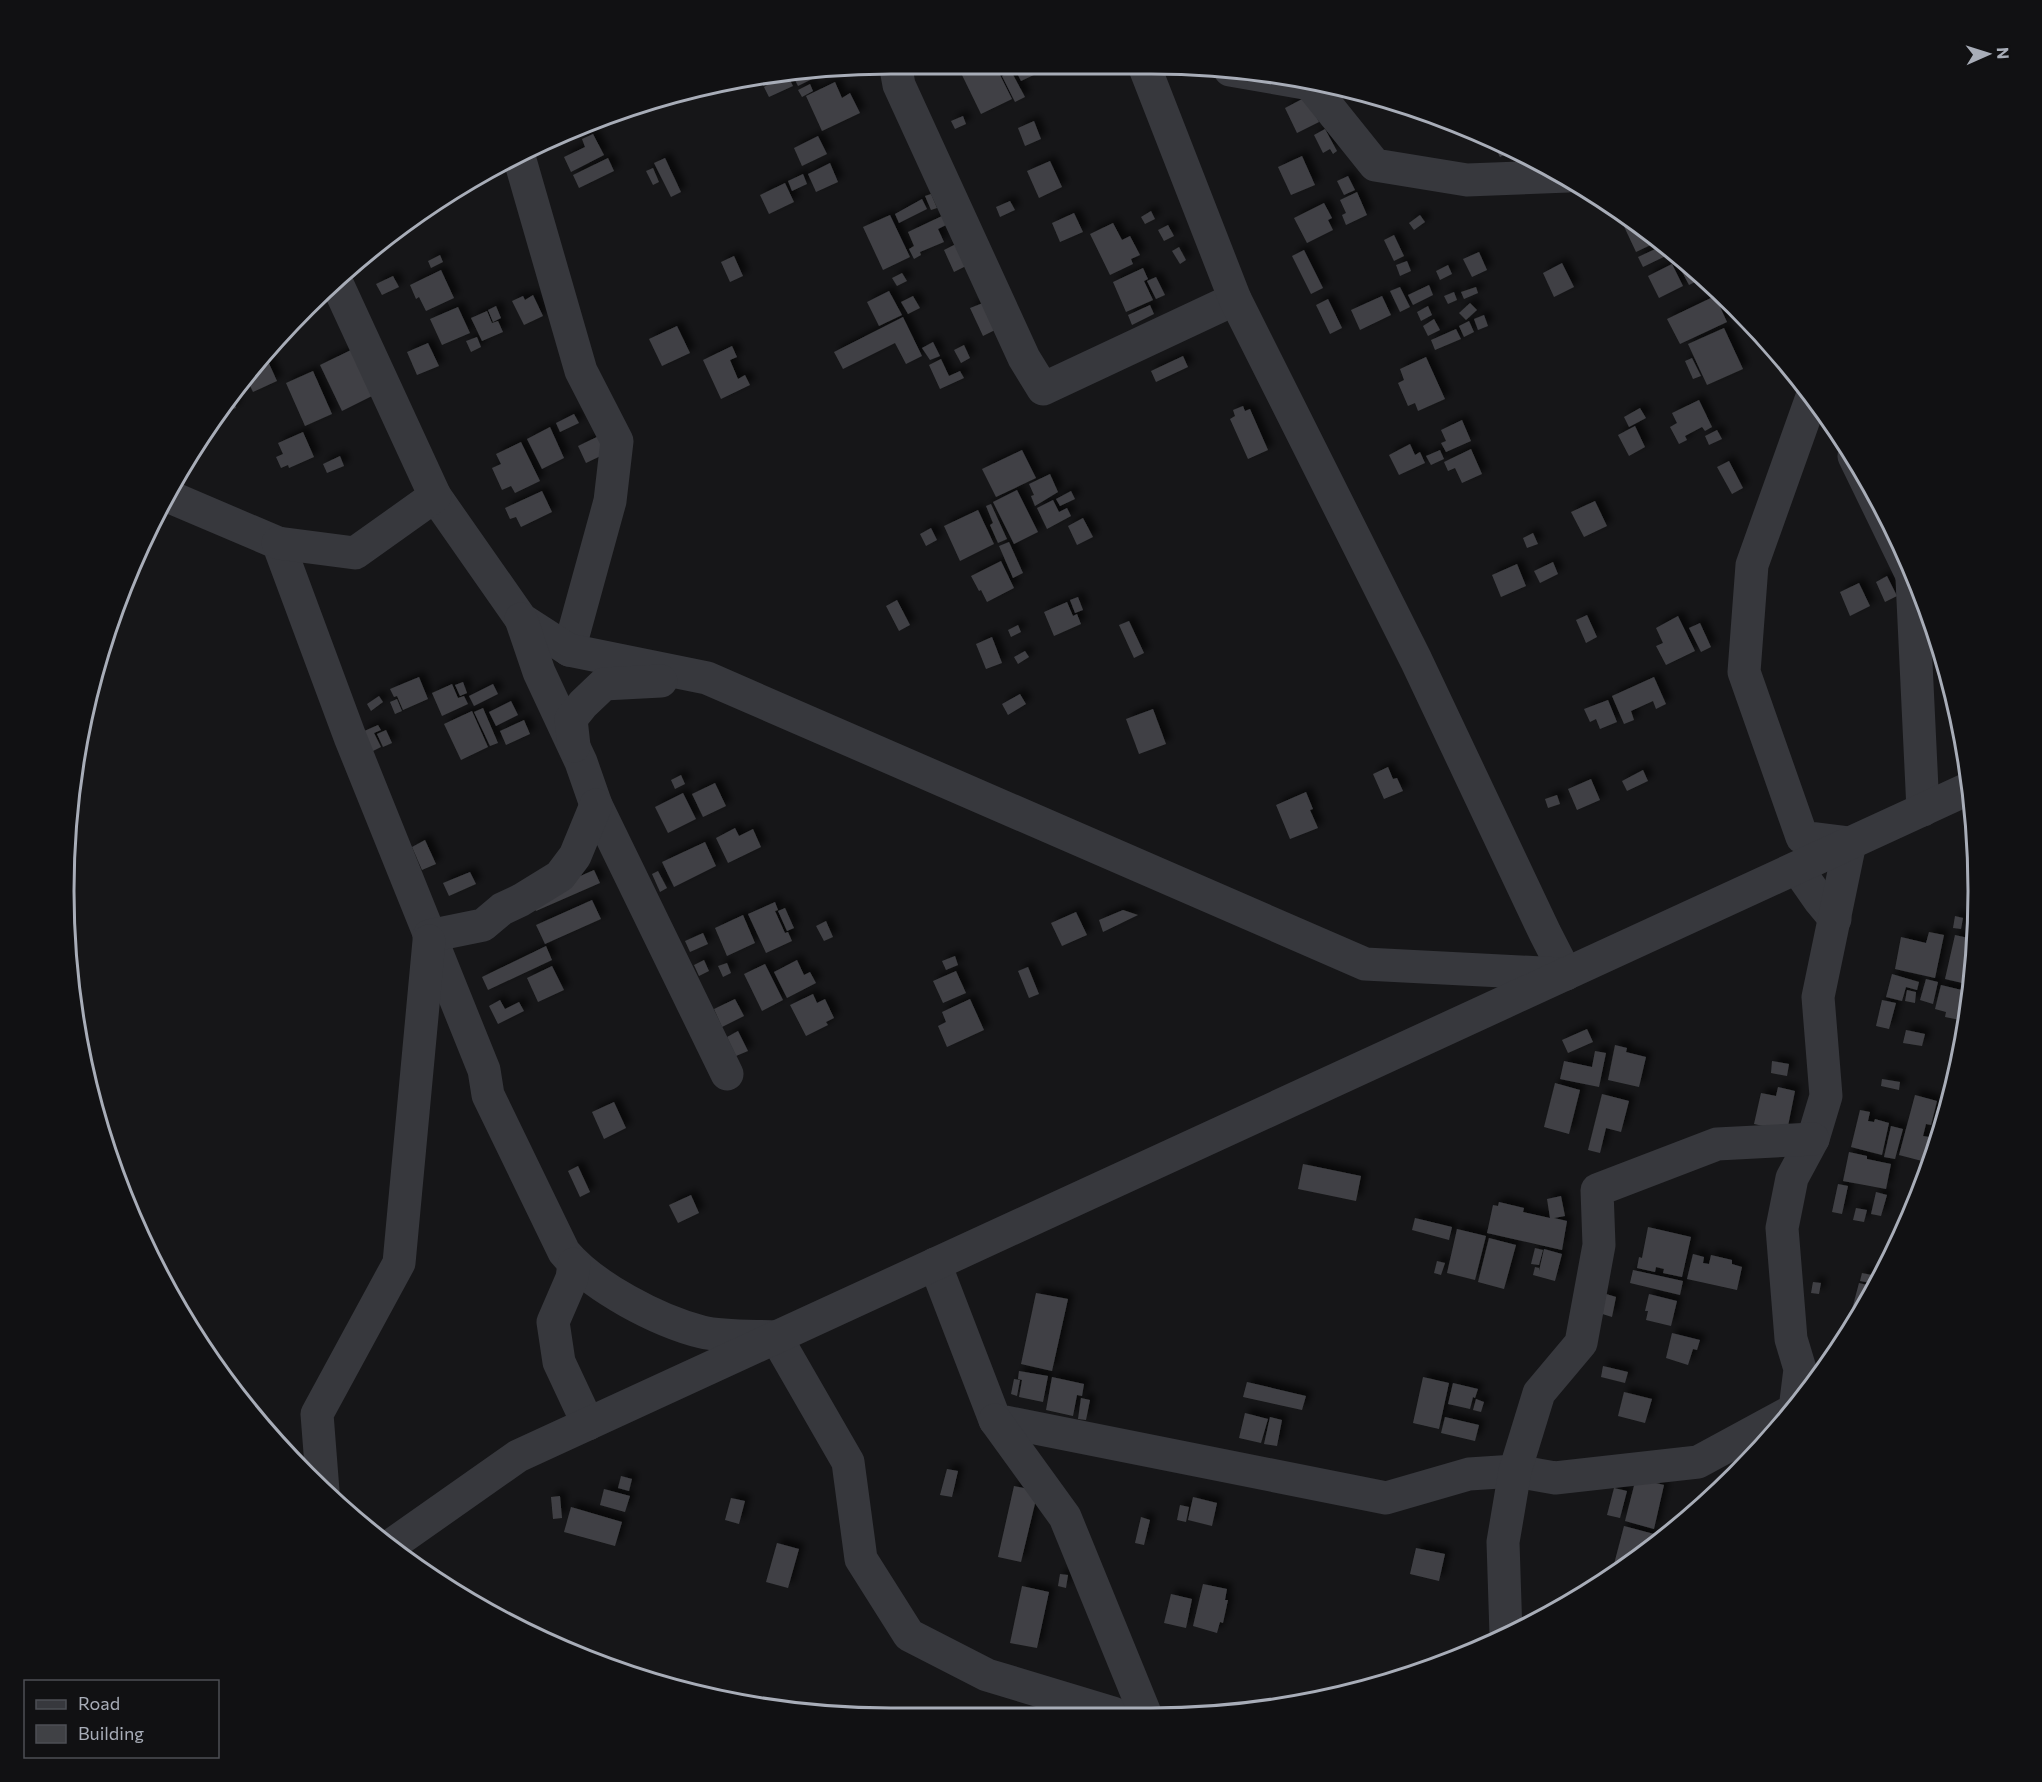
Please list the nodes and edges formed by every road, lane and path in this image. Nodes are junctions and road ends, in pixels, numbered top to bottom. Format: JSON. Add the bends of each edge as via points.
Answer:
{"nodes":[{"id":1,"x":897,"y":74,"type":"edge"},
{"id":2,"x":1147,"y":74,"type":"edge"},
{"id":3,"x":1315,"y":90,"type":"edge"},
{"id":4,"x":521,"y":162,"type":"edge"},
{"id":5,"x":1548,"y":177,"type":"edge"},
{"id":6,"x":339,"y":288,"type":"edge"},
{"id":7,"x":1235,"y":299,"type":"junction"},
{"id":8,"x":1809,"y":406,"type":"edge"},
{"id":9,"x":435,"y":496,"type":"junction"},
{"id":10,"x":174,"y":499,"type":"edge"},
{"id":11,"x":278,"y":543,"type":"junction"},
{"id":12,"x":1917,"y":606,"type":"edge"},
{"id":13,"x":521,"y":620,"type":"junction"},
{"id":14,"x":569,"y":650,"type":"junction"},
{"id":15,"x":707,"y":678,"type":"junction"},
{"id":16,"x":574,"y":746,"type":"junction"},
{"id":17,"x":1963,"y":791,"type":"edge"},
{"id":18,"x":596,"y":805,"type":"junction"},
{"id":19,"x":1923,"y":810,"type":"junction"},
{"id":20,"x":1850,"y":843,"type":"junction"},
{"id":21,"x":1799,"y":853,"type":"junction"},
{"id":22,"x":1835,"y":919,"type":"junction"},
{"id":23,"x":429,"y":936,"type":"junction"},
{"id":24,"x":1566,"y":974,"type":"junction"},
{"id":25,"x":727,"y":1074,"type":"dead end"},
{"id":26,"x":1813,"y":1139,"type":"junction"},
{"id":27,"x":574,"y":1264,"type":"junction"},
{"id":28,"x":935,"y":1264,"type":"junction"},
{"id":29,"x":776,"y":1337,"type":"junction"},
{"id":30,"x":1797,"y":1393,"type":"edge"},
{"id":31,"x":994,"y":1420,"type":"junction"},
{"id":32,"x":1774,"y":1421,"type":"edge"},
{"id":33,"x":588,"y":1424,"type":"junction"},
{"id":34,"x":1515,"y":1471,"type":"junction"},
{"id":35,"x":322,"y":1477,"type":"edge"},
{"id":36,"x":396,"y":1542,"type":"edge"},
{"id":37,"x":1506,"y":1627,"type":"edge"},
{"id":38,"x":1096,"y":1708,"type":"edge"},
{"id":39,"x":1143,"y":1708,"type":"edge"}],
"edges":[{"from":1,"to":7,"type":"street","via":[[1024,358],[1043,389]]},
{"from":2,"to":7,"type":"street"},
{"from":3,"to":5,"type":"street","via":[[1375,165],[1467,180]]},
{"from":4,"to":14,"type":"street","via":[[581,371],[617,441],[610,501]]},
{"from":6,"to":9,"type":"street"},
{"from":7,"to":24,"type":"street","via":[[1416,660]]},
{"from":8,"to":21,"type":"street","via":[[1752,565],[1744,672]]},
{"from":9,"to":11,"type":"street","via":[[355,553]]},
{"from":9,"to":13,"type":"street"},
{"from":10,"to":11,"type":"street"},
{"from":11,"to":23,"type":"street"},
{"from":12,"to":19,"type":"street"},
{"from":13,"to":14,"type":"street"},
{"from":13,"to":16,"type":"street","via":[[539,672]]},
{"from":14,"to":15,"type":"street"},
{"from":15,"to":16,"type":"street","via":[[604,684],[571,719]]},
{"from":15,"to":24,"type":"street","via":[[1365,964]]},
{"from":16,"to":18,"type":"street"},
{"from":17,"to":19,"type":"street"},
{"from":18,"to":23,"type":"street","via":[[574,856],[560,876],[502,909],[483,925]]},
{"from":18,"to":25,"type":"street"},
{"from":19,"to":20,"type":"street"},
{"from":20,"to":21,"type":"street"},
{"from":20,"to":22,"type":"street"},
{"from":21,"to":22,"type":"street","via":[[1820,901]]},
{"from":21,"to":24,"type":"street","via":[[1759,885]]},
{"from":22,"to":26,"type":"street","via":[[1818,997],[1826,1096]]},
{"from":23,"to":27,"type":"street","via":[[484,1070],[488,1095],[564,1252]]},
{"from":23,"to":35,"type":"street","via":[[399,1263],[317,1414]]},
{"from":24,"to":28,"type":"street"},
{"from":26,"to":30,"type":"street","via":[[1792,1178],[1782,1228],[1791,1338],[1800,1369]]},
{"from":26,"to":34,"type":"street","via":[[1718,1144],[1597,1190],[1599,1245],[1581,1342],[1539,1393]]},
{"from":27,"to":29,"type":"street","via":[[634,1306],[694,1329]]},
{"from":27,"to":33,"type":"street","via":[[553,1322],[559,1362]]},
{"from":28,"to":29,"type":"street"},
{"from":28,"to":31,"type":"street"},
{"from":29,"to":33,"type":"street"},
{"from":29,"to":38,"type":"street","via":[[848,1462],[861,1559],[909,1635],[987,1675]]},
{"from":31,"to":34,"type":"street","via":[[1386,1498],[1469,1474]]},
{"from":31,"to":39,"type":"street","via":[[1065,1517]]},
{"from":32,"to":34,"type":"street","via":[[1698,1462],[1555,1478]]},
{"from":33,"to":36,"type":"street","via":[[518,1456]]},
{"from":34,"to":37,"type":"street","via":[[1503,1542]]}]}
